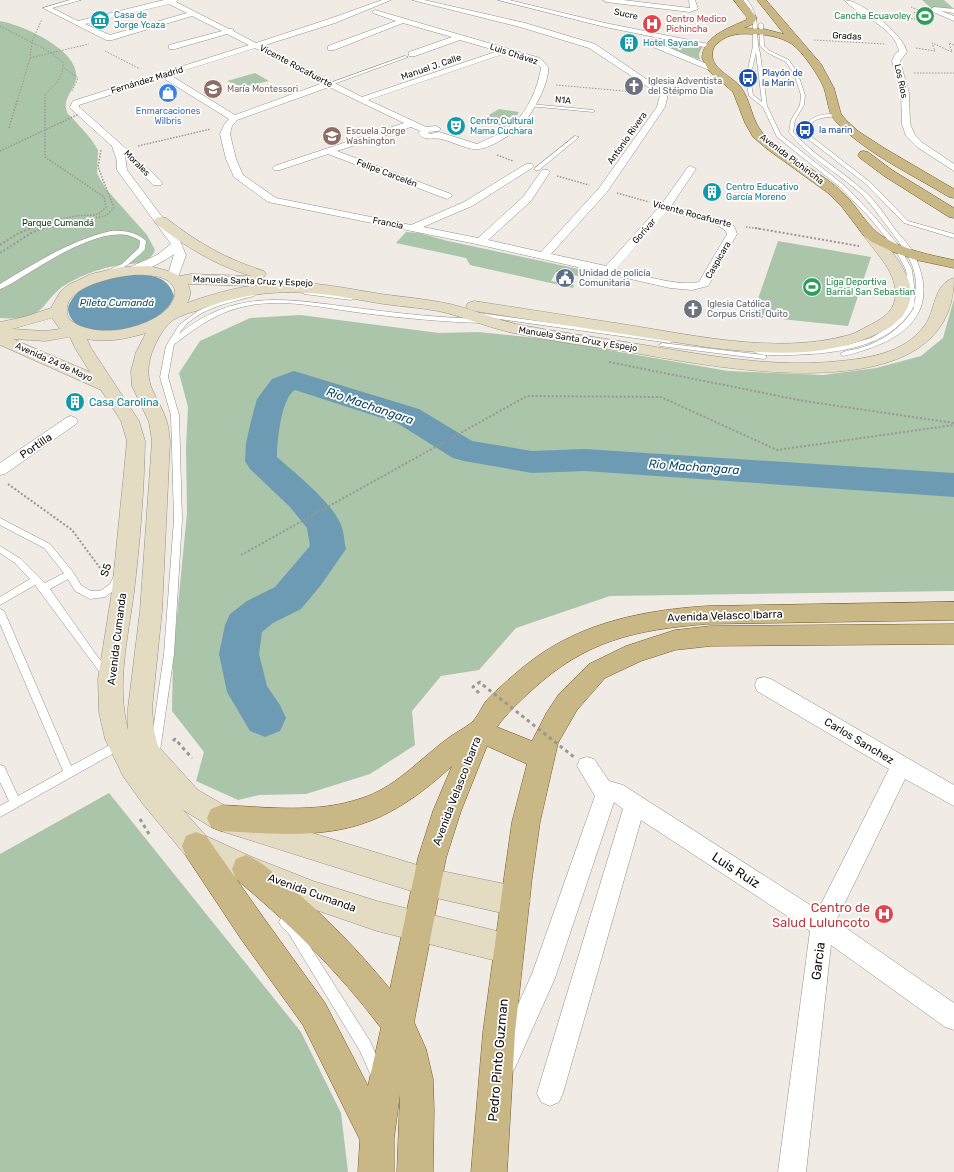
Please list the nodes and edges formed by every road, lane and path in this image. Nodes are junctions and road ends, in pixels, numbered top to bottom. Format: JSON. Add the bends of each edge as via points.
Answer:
{"nodes":[{"id":1,"x":78,"y":0,"type":"edge"},
{"id":2,"x":170,"y":0,"type":"edge"},
{"id":3,"x":388,"y":0,"type":"edge"},
{"id":4,"x":415,"y":0,"type":"edge"},
{"id":5,"x":501,"y":0,"type":"edge"},
{"id":6,"x":523,"y":0,"type":"edge"},
{"id":7,"x":606,"y":0,"type":"edge"},
{"id":8,"x":692,"y":0,"type":"edge"},
{"id":9,"x":738,"y":0,"type":"edge"},
{"id":10,"x":745,"y":0,"type":"edge"},
{"id":11,"x":751,"y":0,"type":"edge"},
{"id":12,"x":761,"y":0,"type":"edge"},
{"id":13,"x":847,"y":0,"type":"edge"},
{"id":14,"x":460,"y":2,"type":"dead end"},
{"id":15,"x":915,"y":5,"type":"dead end"},
{"id":16,"x":46,"y":8,"type":"junction"},
{"id":17,"x":690,"y":10,"type":"junction"},
{"id":18,"x":758,"y":10,"type":"dead end"},
{"id":19,"x":375,"y":12,"type":"dead end"},
{"id":20,"x":954,"y":12,"type":"edge"},
{"id":21,"x":194,"y":13,"type":"junction"},
{"id":22,"x":954,"y":19,"type":"edge"},
{"id":23,"x":404,"y":20,"type":"junction"},
{"id":24,"x":761,"y":20,"type":"dead end"},
{"id":25,"x":920,"y":20,"type":"dead end"},
{"id":26,"x":78,"y":23,"type":"junction"},
{"id":27,"x":522,"y":25,"type":"junction"},
{"id":28,"x":605,"y":25,"type":"junction"},
{"id":29,"x":0,"y":26,"type":"edge"},
{"id":30,"x":230,"y":31,"type":"junction"},
{"id":31,"x":758,"y":31,"type":"junction"},
{"id":32,"x":731,"y":32,"type":"junction"},
{"id":33,"x":699,"y":35,"type":"dead end"},
{"id":34,"x":709,"y":35,"type":"dead end"},
{"id":35,"x":460,"y":37,"type":"junction"},
{"id":36,"x":109,"y":38,"type":"junction"},
{"id":37,"x":794,"y":41,"type":"junction"},
{"id":38,"x":32,"y":42,"type":"junction"},
{"id":39,"x":256,"y":45,"type":"junction"},
{"id":40,"x":901,"y":45,"type":"junction"},
{"id":41,"x":954,"y":45,"type":"edge"},
{"id":42,"x":709,"y":46,"type":"junction"},
{"id":43,"x":755,"y":46,"type":"junction"},
{"id":44,"x":172,"y":47,"type":"dead end"},
{"id":45,"x":331,"y":48,"type":"dead end"},
{"id":46,"x":103,"y":50,"type":"dead end"},
{"id":47,"x":506,"y":51,"type":"junction"},
{"id":48,"x":52,"y":53,"type":"junction"},
{"id":49,"x":409,"y":55,"type":"joint"},
{"id":50,"x":30,"y":58,"type":"junction"},
{"id":51,"x":64,"y":68,"type":"junction"},
{"id":52,"x":714,"y":70,"type":"junction"},
{"id":53,"x":143,"y":71,"type":"dead end"},
{"id":54,"x":900,"y":73,"type":"junction"},
{"id":55,"x":954,"y":73,"type":"edge"},
{"id":56,"x":164,"y":75,"type":"junction"},
{"id":57,"x":541,"y":83,"type":"junction"},
{"id":58,"x":329,"y":84,"type":"junction"},
{"id":59,"x":664,"y":94,"type":"junction"},
{"id":60,"x":70,"y":95,"type":"dead end"},
{"id":61,"x":361,"y":100,"type":"junction"},
{"id":62,"x":531,"y":105,"type":"junction"},
{"id":63,"x":765,"y":106,"type":"junction"},
{"id":64,"x":593,"y":111,"type":"dead end"},
{"id":65,"x":70,"y":112,"type":"dead end"},
{"id":66,"x":79,"y":114,"type":"dead end"},
{"id":67,"x":836,"y":115,"type":"junction"},
{"id":68,"x":74,"y":117,"type":"dead end"},
{"id":69,"x":231,"y":121,"type":"junction"},
{"id":70,"x":411,"y":124,"type":"junction"},
{"id":71,"x":9,"y":128,"type":"dead end"},
{"id":72,"x":578,"y":137,"type":"dead end"},
{"id":73,"x":120,"y":147,"type":"junction"},
{"id":74,"x":478,"y":147,"type":"junction"},
{"id":75,"x":101,"y":148,"type":"dead end"},
{"id":76,"x":0,"y":151,"type":"edge"},
{"id":77,"x":328,"y":151,"type":"junction"},
{"id":78,"x":518,"y":162,"type":"dead end"},
{"id":79,"x":277,"y":168,"type":"dead end"},
{"id":80,"x":954,"y":168,"type":"edge"},
{"id":81,"x":537,"y":169,"type":"junction"},
{"id":82,"x":691,"y":169,"type":"dead end"},
{"id":83,"x":157,"y":183,"type":"dead end"},
{"id":84,"x":603,"y":190,"type":"junction"},
{"id":85,"x":954,"y":194,"type":"edge"},
{"id":86,"x":447,"y":196,"type":"dead end"},
{"id":87,"x":665,"y":207,"type":"junction"},
{"id":88,"x":954,"y":214,"type":"edge"},
{"id":89,"x":161,"y":221,"type":"junction"},
{"id":90,"x":721,"y":223,"type":"junction"},
{"id":91,"x":413,"y":228,"type":"junction"},
{"id":92,"x":870,"y":233,"type":"junction"},
{"id":93,"x":954,"y":236,"type":"edge"},
{"id":94,"x":480,"y":242,"type":"junction"},
{"id":95,"x":0,"y":245,"type":"edge"},
{"id":96,"x":176,"y":245,"type":"junction"},
{"id":97,"x":882,"y":250,"type":"junction"},
{"id":98,"x":904,"y":250,"type":"junction"},
{"id":99,"x":0,"y":253,"type":"edge"},
{"id":100,"x":543,"y":256,"type":"junction"},
{"id":101,"x":954,"y":264,"type":"edge"},
{"id":102,"x":132,"y":270,"type":"junction"},
{"id":103,"x":608,"y":271,"type":"junction"},
{"id":104,"x":98,"y":276,"type":"junction"},
{"id":105,"x":175,"y":279,"type":"junction"},
{"id":106,"x":311,"y":283,"type":"junction"},
{"id":107,"x":954,"y":284,"type":"edge"},
{"id":108,"x":686,"y":286,"type":"joint"},
{"id":109,"x":0,"y":287,"type":"edge"},
{"id":110,"x":58,"y":311,"type":"junction"},
{"id":111,"x":468,"y":313,"type":"junction"},
{"id":112,"x":165,"y":318,"type":"junction"},
{"id":113,"x":487,"y":321,"type":"junction"},
{"id":114,"x":0,"y":326,"type":"edge"},
{"id":115,"x":75,"y":331,"type":"junction"},
{"id":116,"x":0,"y":333,"type":"edge"},
{"id":117,"x":0,"y":339,"type":"edge"},
{"id":118,"x":169,"y":346,"type":"junction"},
{"id":119,"x":606,"y":361,"type":"dead end"},
{"id":120,"x":107,"y":386,"type":"junction"},
{"id":121,"x":72,"y":421,"type":"dead end"},
{"id":122,"x":954,"y":424,"type":"edge"},
{"id":123,"x":135,"y":465,"type":"junction"},
{"id":124,"x":3,"y":476,"type":"edge"},
{"id":125,"x":0,"y":521,"type":"edge"},
{"id":126,"x":0,"y":549,"type":"edge"},
{"id":127,"x":241,"y":555,"type":"dead end"},
{"id":128,"x":70,"y":574,"type":"junction"},
{"id":129,"x":36,"y":580,"type":"junction"},
{"id":130,"x":113,"y":586,"type":"junction"},
{"id":131,"x":44,"y":588,"type":"junction"},
{"id":132,"x":0,"y":601,"type":"edge"},
{"id":133,"x":954,"y":611,"type":"edge"},
{"id":134,"x":0,"y":613,"type":"edge"},
{"id":135,"x":954,"y":634,"type":"edge"},
{"id":136,"x":110,"y":679,"type":"junction"},
{"id":137,"x":764,"y":685,"type":"dead end"},
{"id":138,"x":476,"y":689,"type":"dead end"},
{"id":139,"x":480,"y":731,"type":"junction"},
{"id":140,"x":175,"y":738,"type":"dead end"},
{"id":141,"x":121,"y":744,"type":"junction"},
{"id":142,"x":540,"y":757,"type":"junction"},
{"id":143,"x":192,"y":758,"type":"dead end"},
{"id":144,"x":581,"y":761,"type":"joint"},
{"id":145,"x":901,"y":766,"type":"junction"},
{"id":146,"x":0,"y":770,"type":"edge"},
{"id":147,"x":69,"y":773,"type":"junction"},
{"id":148,"x":153,"y":787,"type":"junction"},
{"id":149,"x":606,"y":794,"type":"junction"},
{"id":150,"x":954,"y":796,"type":"edge"},
{"id":151,"x":15,"y":803,"type":"junction"},
{"id":152,"x":635,"y":805,"type":"junction"},
{"id":153,"x":179,"y":808,"type":"dead end"},
{"id":154,"x":0,"y":812,"type":"edge"},
{"id":155,"x":221,"y":818,"type":"junction"},
{"id":156,"x":149,"y":834,"type":"dead end"},
{"id":157,"x":207,"y":851,"type":"junction"},
{"id":158,"x":248,"y":878,"type":"junction"},
{"id":159,"x":427,"y":882,"type":"junction"},
{"id":160,"x":515,"y":901,"type":"junction"},
{"id":161,"x":277,"y":914,"type":"dead end"},
{"id":162,"x":822,"y":926,"type":"junction"},
{"id":163,"x":418,"y":927,"type":"junction"},
{"id":164,"x":509,"y":949,"type":"junction"},
{"id":165,"x":954,"y":1018,"type":"edge"},
{"id":166,"x":398,"y":1024,"type":"junction"},
{"id":167,"x":495,"y":1080,"type":"junction"},
{"id":168,"x":384,"y":1091,"type":"junction"},
{"id":169,"x":550,"y":1093,"type":"dead end"},
{"id":170,"x":384,"y":1135,"type":"junction"},
{"id":171,"x":376,"y":1172,"type":"edge"},
{"id":172,"x":415,"y":1172,"type":"edge"},
{"id":173,"x":490,"y":1172,"type":"edge"},
{"id":174,"x":792,"y":1172,"type":"edge"}],
"edges":[{"from":1,"to":16,"type":"street"},
{"from":2,"to":21,"type":"street","name":"Vicente Rocafuerte"},
{"from":2,"to":26,"type":"street"},
{"from":3,"to":39,"type":"street","name":"Fernández Madrid"},
{"from":4,"to":27,"type":"street"},
{"from":5,"to":28,"type":"street","name":"Sucre"},
{"from":6,"to":33,"type":"street","name":"Sucre","via":[[653,31]]},
{"from":7,"to":17,"type":"street"},
{"from":8,"to":17,"type":"street","via":[[696,9]]},
{"from":9,"to":32,"type":"main road","via":[[752,18],[750,22]]},
{"from":10,"to":31,"type":"lane","via":[[752,9]]},
{"from":11,"to":18,"type":"lane"},
{"from":12,"to":37,"type":"main road"},
{"from":13,"to":40,"type":"street","via":[[885,26]]},
{"from":14,"to":27,"type":"street"},
{"from":15,"to":25,"type":"path","via":[[911,7],[923,12],[910,13],[908,18]]},
{"from":16,"to":26,"type":"street"},
{"from":16,"to":38,"type":"path"},
{"from":17,"to":32,"type":"path"},
{"from":19,"to":23,"type":"street","name":"Luis Chávez"},
{"from":20,"to":22,"type":"street","via":[[933,10]]},
{"from":21,"to":30,"type":"street","name":"Vicente Rocafuerte"},
{"from":21,"to":36,"type":"street"},
{"from":23,"to":35,"type":"street","name":"Luis Chávez"},
{"from":23,"to":45,"type":"street"},
{"from":24,"to":31,"type":"lane"},
{"from":26,"to":36,"type":"street"},
{"from":27,"to":59,"type":"street","via":[[592,46]]},
{"from":28,"to":42,"type":"street","name":"Sucre"},
{"from":28,"to":52,"type":"street","name":"Sucre"},
{"from":29,"to":38,"type":"path"},
{"from":30,"to":39,"type":"street","name":"Vicente Rocafuerte"},
{"from":30,"to":44,"type":"street"},
{"from":31,"to":32,"type":"main road"},
{"from":31,"to":37,"type":"main road"},
{"from":31,"to":43,"type":"lane"},
{"from":31,"to":98,"type":"lane","via":[[762,46],[788,62],[796,74],[803,95],[802,105],[793,120],[791,132],[801,146],[861,191]]},
{"from":32,"to":34,"type":"street"},
{"from":32,"to":42,"type":"main road"},
{"from":35,"to":47,"type":"street","name":"Luis Chávez"},
{"from":35,"to":49,"type":"street"},
{"from":36,"to":48,"type":"path"},
{"from":37,"to":40,"type":"path","name":"Gradas"},
{"from":37,"to":67,"type":"main road","via":[[816,64],[829,88]]},
{"from":38,"to":48,"type":"path"},
{"from":38,"to":50,"type":"path"},
{"from":39,"to":56,"type":"street","name":"Fernández Madrid"},
{"from":39,"to":58,"type":"street","name":"Vicente Rocafuerte"},
{"from":40,"to":41,"type":"path","name":"Gradas","via":[[935,51],[932,43],[952,52],[949,43]]},
{"from":40,"to":54,"type":"street","name":"Los Rios","via":[[903,52],[896,61]]},
{"from":42,"to":52,"type":"main road","via":[[707,61]]},
{"from":43,"to":63,"type":"lane"},
{"from":43,"to":63,"type":"lane","via":[[748,78],[749,86],[751,96]]},
{"from":46,"to":53,"type":"path"},
{"from":47,"to":57,"type":"street","name":"Luis Chávez","via":[[537,60],[543,65],[545,68]]},
{"from":47,"to":61,"type":"street","name":"Manuel J. Calle"},
{"from":48,"to":50,"type":"path"},
{"from":48,"to":51,"type":"path","via":[[64,63]]},
{"from":49,"to":58,"type":"lane"},
{"from":50,"to":71,"type":"path"},
{"from":51,"to":60,"type":"path","via":[[78,78]]},
{"from":51,"to":95,"type":"path","via":[[60,77],[45,94],[45,157],[104,197],[106,207],[100,213],[45,223],[17,234]]},
{"from":52,"to":59,"type":"path","via":[[729,88]]},
{"from":52,"to":92,"type":"main road","name":"Avenida Pichincha","via":[[738,90],[749,120],[759,135],[833,190]]},
{"from":54,"to":55,"type":"path"},
{"from":54,"to":80,"type":"street","name":"Los Rios","via":[[905,92],[906,124],[911,136]]},
{"from":56,"to":69,"type":"street"},
{"from":56,"to":73,"type":"street","name":"Fernández Madrid","via":[[76,103],[74,107]]},
{"from":57,"to":59,"type":"path"},
{"from":57,"to":62,"type":"street","name":"Luis Chávez"},
{"from":58,"to":61,"type":"street","name":"Vicente Rocafuerte"},
{"from":58,"to":69,"type":"street"},
{"from":59,"to":84,"type":"street","name":"Antonio Rivera","via":[[661,107]]},
{"from":61,"to":70,"type":"street","name":"Vicente Rocafuerte"},
{"from":62,"to":64,"type":"lane","name":"N1A"},
{"from":62,"to":74,"type":"street","name":"Luis Chávez","via":[[518,125]]},
{"from":63,"to":98,"type":"lane","via":[[779,136],[843,187]]},
{"from":65,"to":68,"type":"path"},
{"from":66,"to":76,"type":"path","bridge":true},
{"from":67,"to":85,"type":"main road","via":[[859,137]]},
{"from":67,"to":88,"type":"main road","via":[[842,131],[865,155],[893,176]]},
{"from":67,"to":93,"type":"lane","via":[[811,120],[805,130],[810,138],[868,183],[906,222]]},
{"from":69,"to":73,"type":"path"},
{"from":69,"to":91,"type":"street","name":"Francia","via":[[225,134],[231,159],[239,177],[272,200]]},
{"from":70,"to":74,"type":"street","name":"Vicente Rocafuerte","via":[[425,130],[423,133],[426,136],[439,135]]},
{"from":70,"to":77,"type":"street"},
{"from":72,"to":81,"type":"lane"},
{"from":73,"to":83,"type":"street","name":"Morales"},
{"from":73,"to":89,"type":"street","via":[[122,170]]},
{"from":74,"to":78,"type":"path"},
{"from":75,"to":99,"type":"path","via":[[98,167],[114,208],[111,212],[105,216],[47,227],[31,233]]},
{"from":77,"to":79,"type":"street"},
{"from":77,"to":86,"type":"street","name":"Felipe Carcelén"},
{"from":81,"to":84,"type":"path","name":"Vicente Rocafuerte"},
{"from":81,"to":91,"type":"street"},
{"from":81,"to":94,"type":"street","via":[[527,199]]},
{"from":82,"to":87,"type":"street","name":"Gorívar"},
{"from":84,"to":87,"type":"path","name":"Vicente Rocafuerte"},
{"from":84,"to":100,"type":"street","name":"Antonio Rivera"},
{"from":87,"to":90,"type":"street","name":"Vicente Rocafuerte"},
{"from":87,"to":103,"type":"street","name":"Gorívar"},
{"from":89,"to":96,"type":"street"},
{"from":89,"to":106,"type":"main road","via":[[195,247],[220,261],[272,277]]},
{"from":90,"to":97,"type":"path","name":"Vicente Rocafuerte"},
{"from":90,"to":108,"type":"street","name":"Caspicara","via":[[730,228],[732,234],[729,240],[704,284]]},
{"from":91,"to":94,"type":"street","name":"Francia"},
{"from":92,"to":97,"type":"main road","name":"Manuela Santa Cruz y Espejo"},
{"from":92,"to":98,"type":"main road","name":"Avenida Pichincha","via":[[881,241]]},
{"from":94,"to":100,"type":"street","name":"Francia"},
{"from":96,"to":102,"type":"street","via":[[160,258]]},
{"from":96,"to":105,"type":"street","via":[[180,255]]},
{"from":97,"to":106,"type":"main road","name":"Manuela Santa Cruz y Espejo","via":[[895,267],[902,282],[903,300],[898,312],[880,328],[860,337],[838,344],[814,347],[724,344]]},
{"from":98,"to":101,"type":"main road","name":"Avenida Pichincha"},
{"from":98,"to":111,"type":"lane","via":[[912,294],[911,306],[905,317],[873,339],[848,347],[818,352],[726,349]]},
{"from":98,"to":113,"type":"lane","via":[[920,280],[920,301],[911,321],[895,335],[863,350],[809,358],[766,357]]},
{"from":100,"to":103,"type":"street","name":"Francia"},
{"from":102,"to":104,"type":"main road"},
{"from":102,"to":105,"type":"main road","via":[[153,271]]},
{"from":103,"to":108,"type":"street","name":"Francia"},
{"from":104,"to":109,"type":"lane","via":[[124,265],[142,249],[143,241],[130,233],[111,233],[89,240]]},
{"from":104,"to":110,"type":"main road","via":[[68,293]]},
{"from":105,"to":106,"type":"main road","name":"Manuela Santa Cruz y Espejo"},
{"from":105,"to":112,"type":"main road","name":"Avenida Cumanda","via":[[182,289],[182,299]]},
{"from":107,"to":113,"type":"main road","name":"Manuela Santa Cruz y Espejo","via":[[945,292],[940,312],[932,328],[914,345],[888,358],[841,366],[779,367],[722,362],[512,328]]},
{"from":110,"to":114,"type":"main road","name":"Avenida 24 de Mayo","via":[[17,324]]},
{"from":110,"to":115,"type":"main road","name":"Avenida Cumanda","via":[[62,321]]},
{"from":111,"to":112,"type":"main road","name":"Manuela Santa Cruz y Espejo","via":[[316,289],[284,288],[235,293]]},
{"from":111,"to":113,"type":"main road","name":"Manuela Santa Cruz y Espejo"},
{"from":111,"to":118,"type":"lane","via":[[310,293],[268,293],[222,302],[200,312],[181,326]]},
{"from":112,"to":115,"type":"main road","name":"Manuela Santa Cruz y Espejo","via":[[144,329],[118,335],[98,336]]},
{"from":112,"to":148,"type":"main road","name":"Avenida Cumanda","via":[[147,346],[140,371],[141,386],[155,415],[161,441],[154,573],[140,708],[141,731]]},
{"from":113,"to":118,"type":"lane","via":[[437,320],[279,300],[264,301],[225,310],[206,318]]},
{"from":115,"to":116,"type":"main road","name":"Avenida 24 de Mayo","via":[[45,336]]},
{"from":115,"to":120,"type":"main road","name":"Avenida Cumanda"},
{"from":117,"to":120,"type":"main road","name":"Avenida 24 de Mayo"},
{"from":118,"to":148,"type":"lane","via":[[164,377],[175,415],[178,519],[170,654]]},
{"from":119,"to":122,"type":"path","via":[[804,401]]},
{"from":120,"to":123,"type":"main road","name":"Avenida Cumanda","via":[[132,426],[136,441]]},
{"from":121,"to":124,"type":"street","name":"Portilla"},
{"from":122,"to":127,"type":"path","via":[[777,450],[661,397],[527,396]]},
{"from":123,"to":130,"type":"lane","name":"S5","via":[[127,487],[121,568]]},
{"from":123,"to":136,"type":"main road","name":"Avenida Cumanda","via":[[123,591]]},
{"from":124,"to":130,"type":"path","via":[[72,530]]},
{"from":125,"to":128,"type":"lane","name":"S5","via":[[47,546]]},
{"from":126,"to":129,"type":"lane","via":[[18,561]]},
{"from":128,"to":130,"type":"lane","name":"S5","via":[[78,588],[90,595],[102,594]]},
{"from":128,"to":131,"type":"lane"},
{"from":129,"to":131,"type":"lane"},
{"from":129,"to":132,"type":"lane"},
{"from":131,"to":136,"type":"lane"},
{"from":133,"to":139,"type":"main road","name":"Avenida Velasco Ibarra","via":[[707,615],[666,618],[629,625],[595,636],[540,668],[496,708]]},
{"from":134,"to":147,"type":"lane"},
{"from":135,"to":142,"type":"main road","name":"Avenida Velasco Ibarra","via":[[711,636],[675,640],[634,653],[597,672],[568,702],[556,720]]},
{"from":136,"to":141,"type":"main road","name":"Avenida Cumanda","via":[[111,712]]},
{"from":137,"to":145,"type":"street","name":"Carlos Sanchez"},
{"from":138,"to":144,"type":"path","bridge":true,"via":[[473,687],[480,682]]},
{"from":139,"to":142,"type":"main road"},
{"from":139,"to":155,"type":"main road","via":[[399,793],[354,814],[319,820]]},
{"from":139,"to":159,"type":"main road","name":"Avenida Velasco Ibarra","via":[[447,811]]},
{"from":140,"to":143,"type":"path"},
{"from":141,"to":147,"type":"lane"},
{"from":141,"to":148,"type":"main road","name":"Avenida Cumanda","via":[[132,767]]},
{"from":142,"to":160,"type":"main road","name":"Avenida Velasco Ibarra","via":[[526,822]]},
{"from":144,"to":149,"type":"street"},
{"from":145,"to":150,"type":"street","name":"Carlos Sanchez"},
{"from":145,"to":162,"type":"street","name":"Garcia"},
{"from":146,"to":151,"type":"lane"},
{"from":147,"to":151,"type":"lane"},
{"from":148,"to":155,"type":"main road","name":"Avenida Cumanda","via":[[189,799]]},
{"from":148,"to":156,"type":"path"},
{"from":148,"to":157,"type":"main road","name":"Avenida Cumanda"},
{"from":149,"to":152,"type":"street","name":"Luis Ruiz","via":[[610,791],[616,792]]},
{"from":149,"to":167,"type":"street","via":[[543,978]]},
{"from":151,"to":154,"type":"lane"},
{"from":152,"to":162,"type":"street","name":"Luis Ruiz"},
{"from":152,"to":169,"type":"street"},
{"from":153,"to":157,"type":"lane"},
{"from":155,"to":159,"type":"main road","name":"Avenida Cumanda"},
{"from":157,"to":158,"type":"main road","name":"Avenida Cumanda"},
{"from":157,"to":170,"type":"main road","via":[[252,928],[314,1014]]},
{"from":158,"to":163,"type":"main road","name":"Avenida Cumanda"},
{"from":158,"to":166,"type":"main road","via":[[284,899],[321,933],[357,972]]},
{"from":159,"to":160,"type":"main road","name":"Avenida Cumanda"},
{"from":159,"to":163,"type":"main road","name":"Avenida Velasco Ibarra"},
{"from":160,"to":164,"type":"main road","name":"Avenida Velasco Ibarra"},
{"from":161,"to":168,"type":"lane","via":[[293,930],[365,1046]]},
{"from":162,"to":165,"type":"street","name":"Luis Ruiz"},
{"from":162,"to":174,"type":"street","name":"Garcia"},
{"from":163,"to":164,"type":"main road","name":"Avenida Cumanda"},
{"from":163,"to":166,"type":"main road","name":"Avenida Velasco Ibarra"},
{"from":164,"to":167,"type":"main road","name":"Pedro Pinto Guzman"},
{"from":166,"to":168,"type":"main road","name":"Avenida Velasco Ibarra"},
{"from":166,"to":172,"type":"main road","via":[[410,1047],[415,1068]]},
{"from":167,"to":173,"type":"main road","name":"Pedro Pinto Guzman"},
{"from":168,"to":170,"type":"main road","name":"Avenida Velasco Ibarra"},
{"from":170,"to":171,"type":"main road","name":"Avenida Velasco Ibarra"}]}
